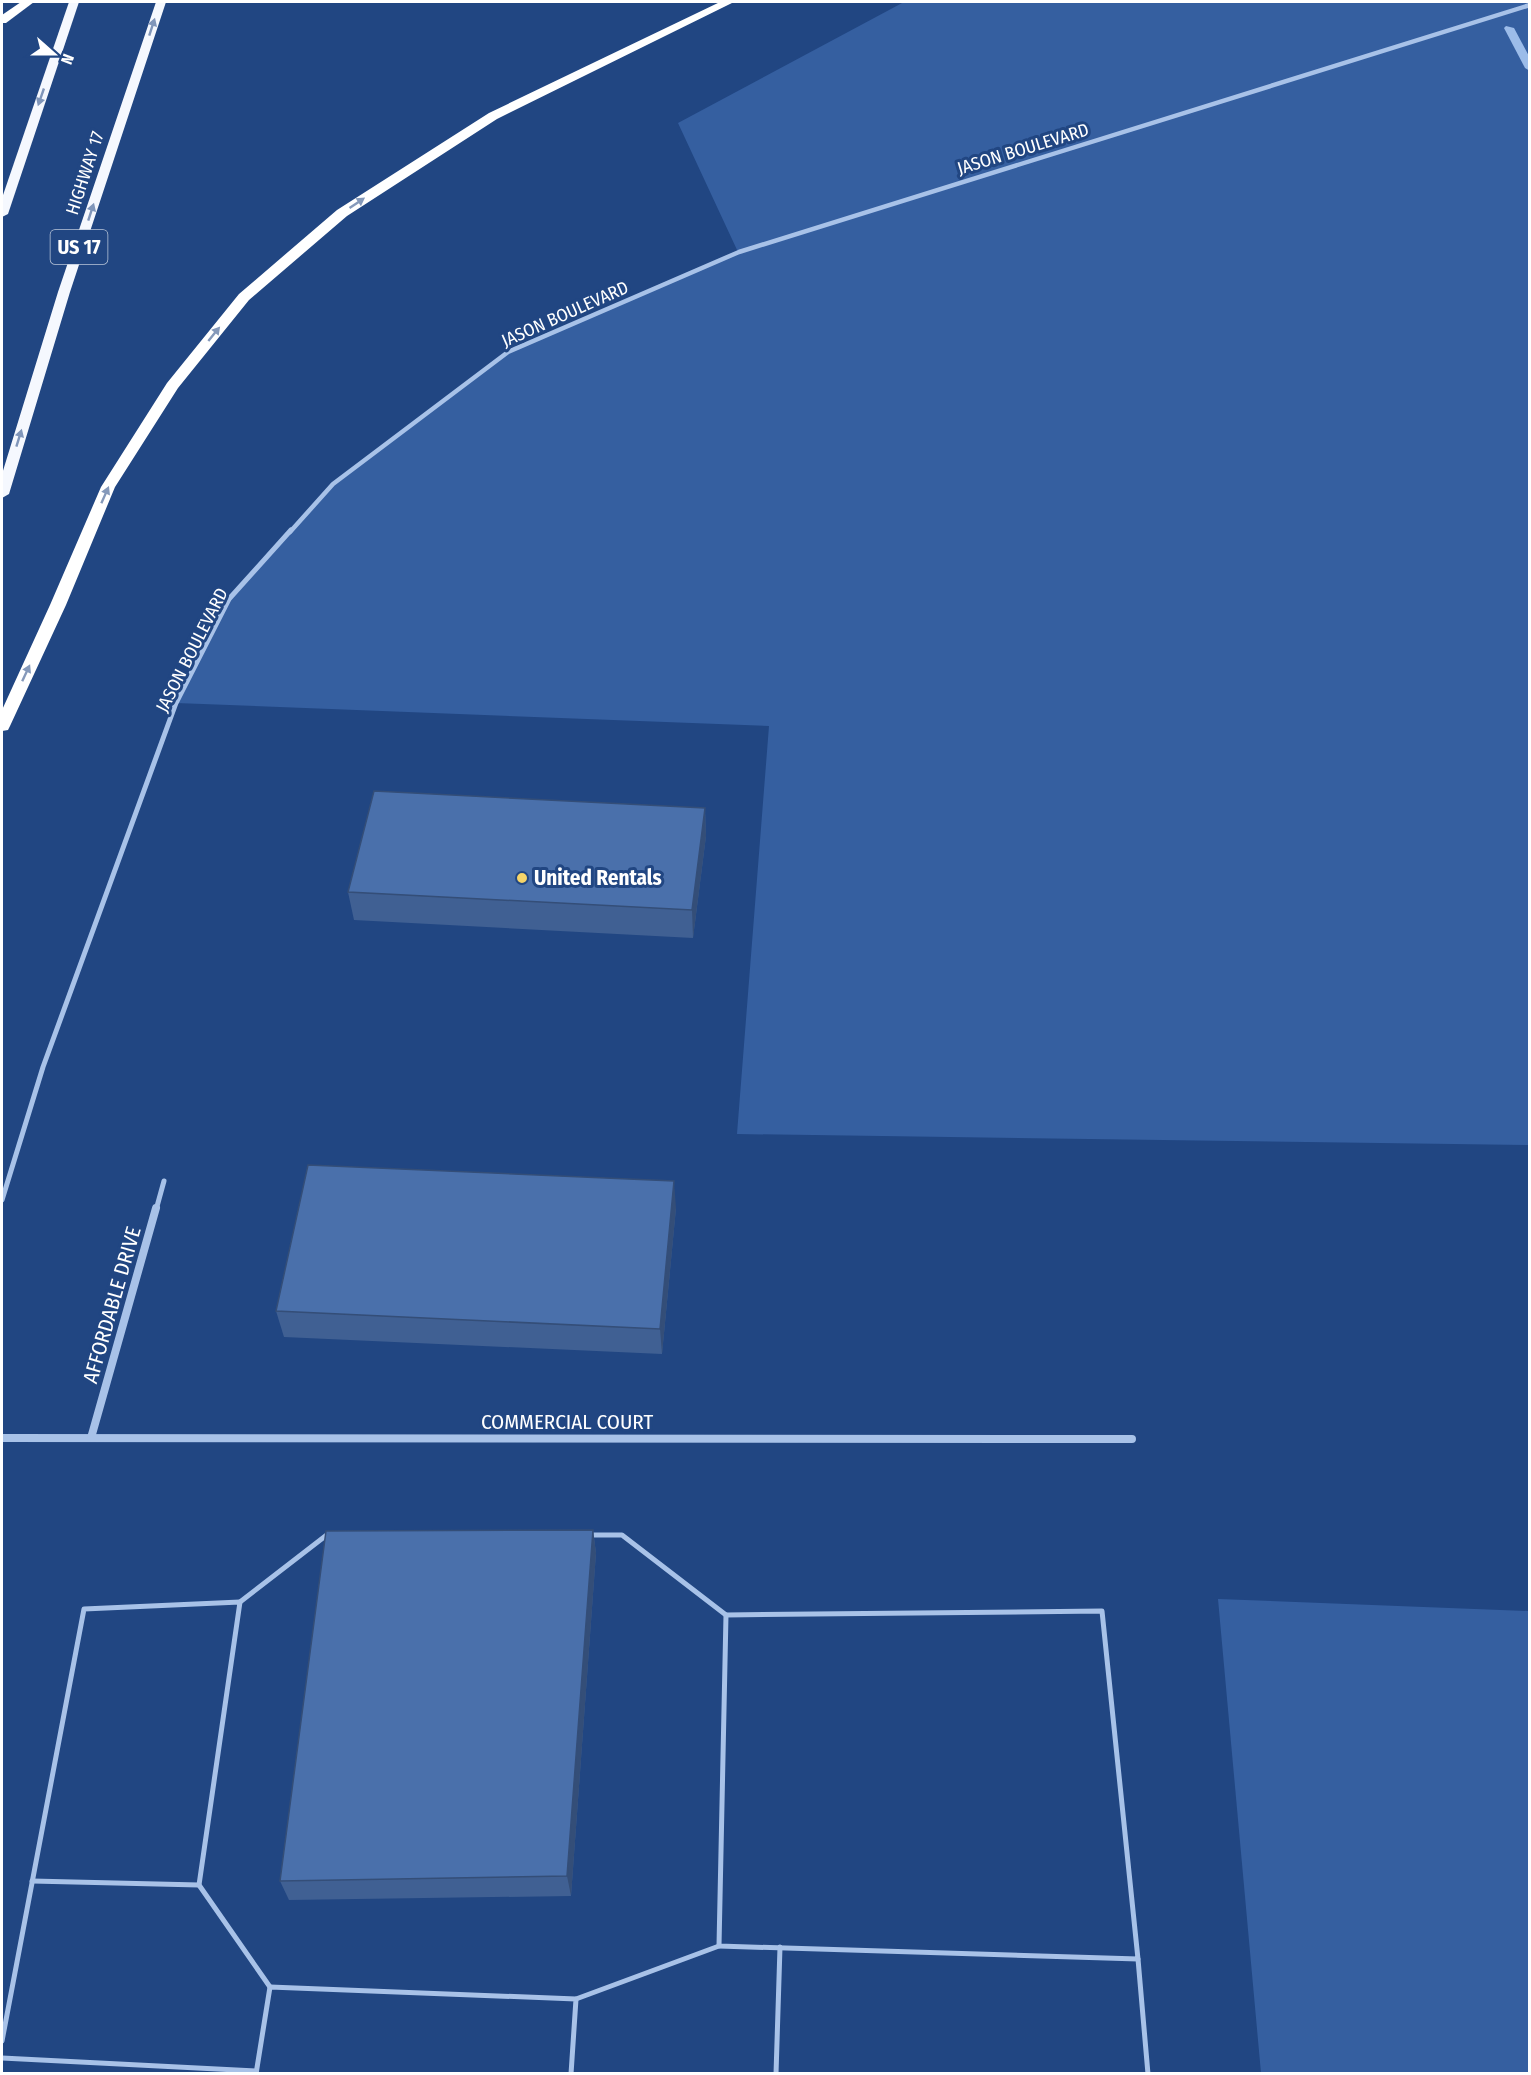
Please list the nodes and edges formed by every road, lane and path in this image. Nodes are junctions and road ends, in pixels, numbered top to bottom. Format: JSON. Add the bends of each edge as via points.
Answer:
{"nodes":[{"id":1,"x":28,"y":2,"type":"edge"},
{"id":2,"x":74,"y":2,"type":"edge"},
{"id":3,"x":160,"y":2,"type":"edge"},
{"id":4,"x":728,"y":2,"type":"edge"},
{"id":5,"x":1530,"y":5,"type":"edge"},
{"id":6,"x":2,"y":20,"type":"edge"},
{"id":7,"x":2,"y":214,"type":"edge"},
{"id":8,"x":2,"y":494,"type":"edge"},
{"id":9,"x":2,"y":726,"type":"edge"},
{"id":10,"x":164,"y":1181,"type":"dead end"},
{"id":11,"x":2,"y":1200,"type":"edge"},
{"id":12,"x":2,"y":1438,"type":"edge"},
{"id":13,"x":91,"y":1438,"type":"junction"},
{"id":14,"x":1132,"y":1439,"type":"dead end"},
{"id":15,"x":332,"y":1532,"type":"edge"},
{"id":16,"x":587,"y":1535,"type":"edge"},
{"id":17,"x":240,"y":1602,"type":"junction"},
{"id":18,"x":726,"y":1615,"type":"junction"},
{"id":19,"x":32,"y":1881,"type":"junction"},
{"id":20,"x":199,"y":1885,"type":"junction"},
{"id":21,"x":719,"y":1946,"type":"junction"},
{"id":22,"x":780,"y":1947,"type":"junction"},
{"id":23,"x":1138,"y":1959,"type":"junction"},
{"id":24,"x":270,"y":1987,"type":"junction"},
{"id":25,"x":576,"y":1999,"type":"junction"},
{"id":26,"x":2,"y":2041,"type":"edge"},
{"id":27,"x":2,"y":2058,"type":"edge"},
{"id":28,"x":256,"y":2072,"type":"edge"},
{"id":29,"x":570,"y":2073,"type":"edge"},
{"id":30,"x":776,"y":2073,"type":"edge"},
{"id":31,"x":1148,"y":2073,"type":"edge"}],
"edges":[{"from":1,"to":6,"type":"highway"},
{"from":2,"to":7,"type":"highway","one_way":true},
{"from":8,"to":3,"type":"highway","name":"HIGHWAY 17","number":"US 17","one_way":true},
{"from":9,"to":4,"type":"highway","one_way":true,"via":[[108,487],[172,386],[244,297],[342,213],[483,122]]},
{"from":5,"to":11,"type":"street","name":"JASON BOULEVARD","via":[[739,252],[508,352],[333,484],[229,599],[176,703],[43,1067]]},
{"from":10,"to":13,"type":"street","name":"AFFORDABLE DRIVE"},
{"from":12,"to":13,"type":"street","name":"COMMERCIAL COURT"},
{"from":13,"to":14,"type":"street","name":"COMMERCIAL COURT"},
{"from":15,"to":17,"type":"lane"},
{"from":16,"to":18,"type":"lane","via":[[622,1535]]},
{"from":17,"to":19,"type":"lane","via":[[84,1609]]},
{"from":17,"to":20,"type":"lane"},
{"from":18,"to":21,"type":"lane"},
{"from":18,"to":23,"type":"lane","via":[[1102,1611]]},
{"from":19,"to":20,"type":"lane"},
{"from":19,"to":26,"type":"lane"},
{"from":20,"to":24,"type":"lane"},
{"from":21,"to":22,"type":"lane"},
{"from":21,"to":25,"type":"lane"},
{"from":22,"to":23,"type":"lane"},
{"from":22,"to":30,"type":"lane"},
{"from":23,"to":31,"type":"lane"},
{"from":24,"to":25,"type":"lane"},
{"from":24,"to":28,"type":"lane"},
{"from":25,"to":29,"type":"lane"},
{"from":27,"to":28,"type":"lane"}]}
